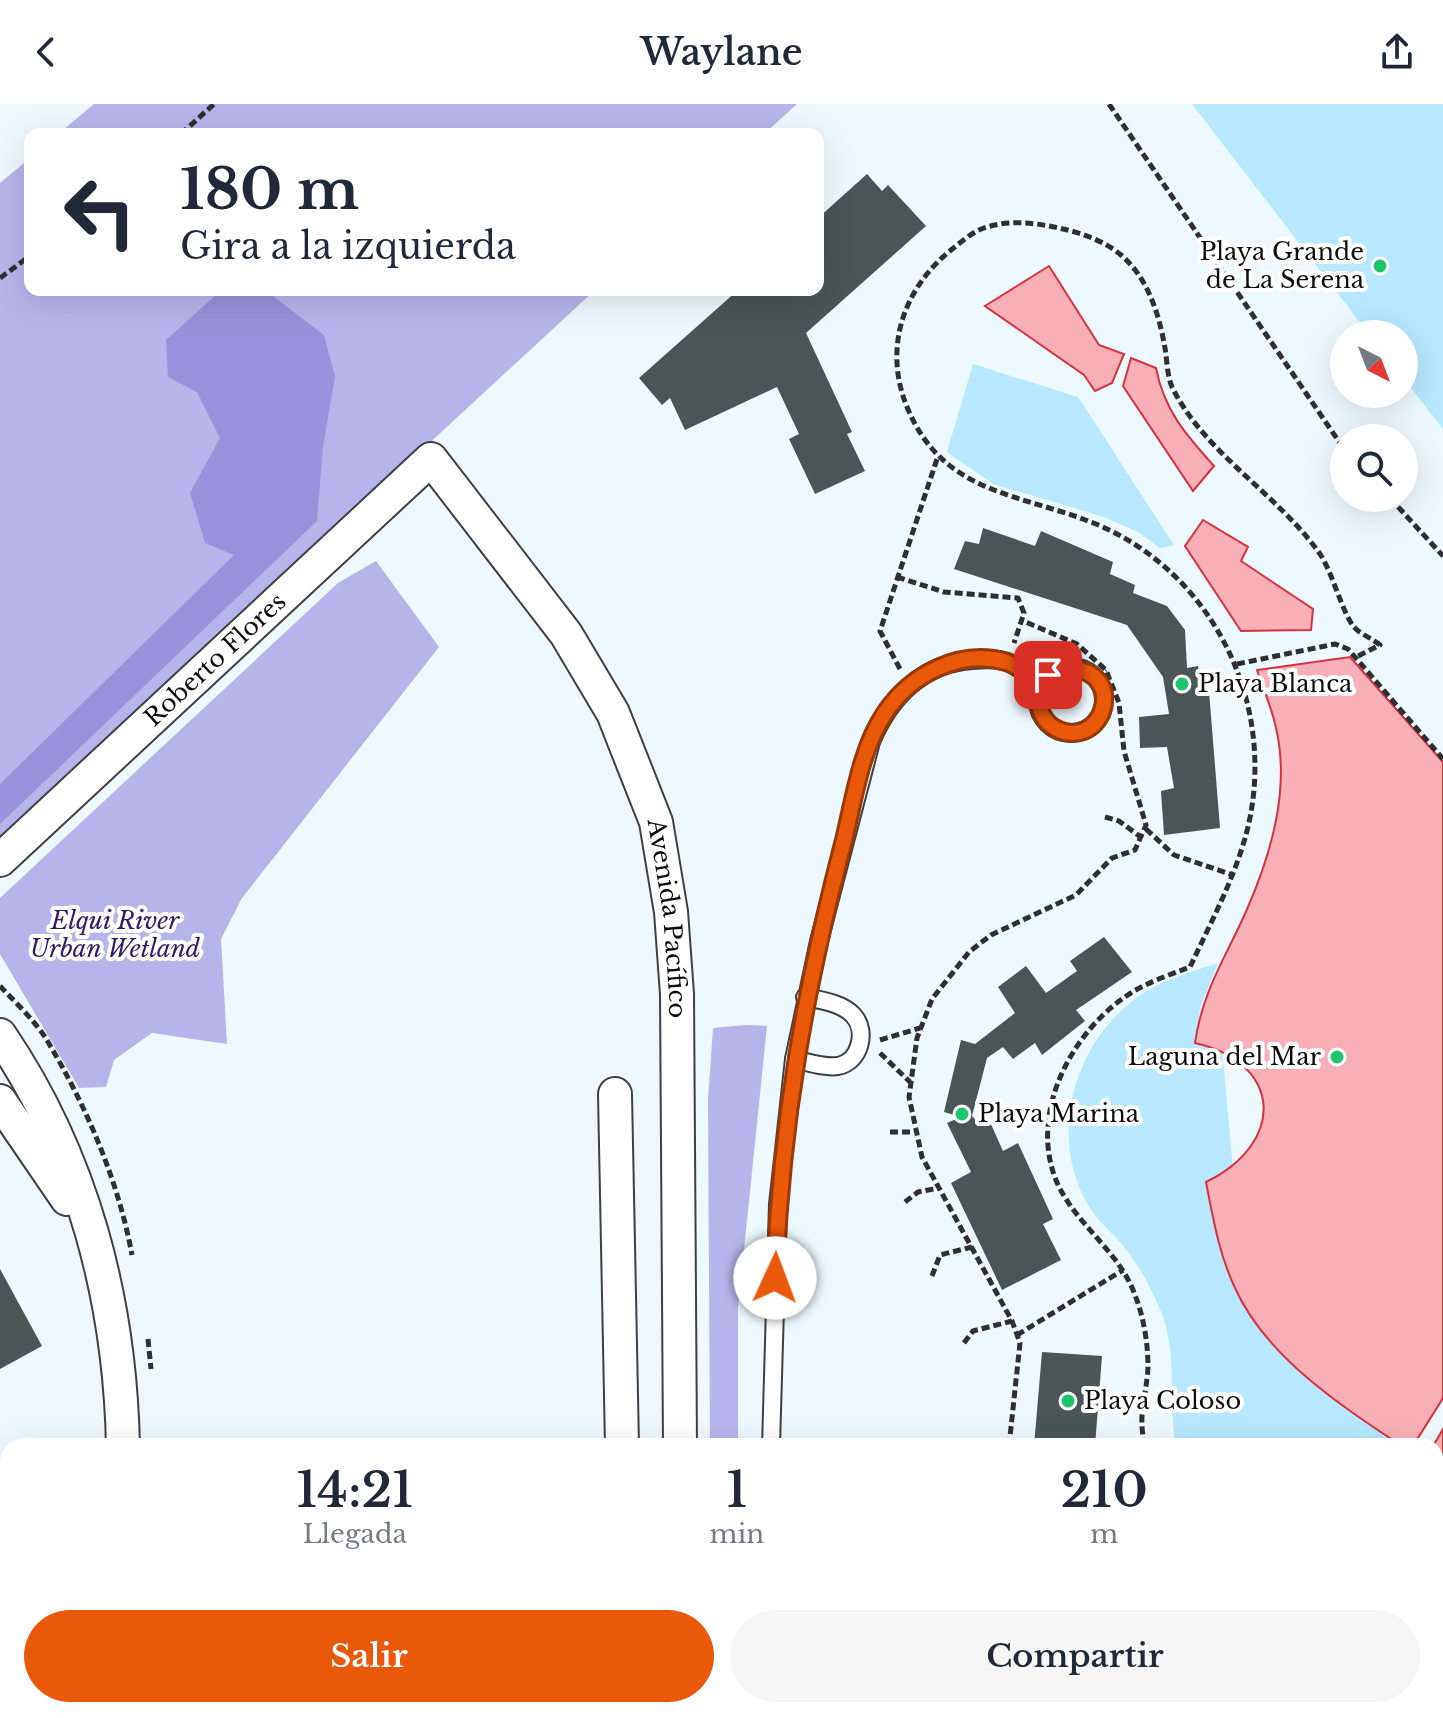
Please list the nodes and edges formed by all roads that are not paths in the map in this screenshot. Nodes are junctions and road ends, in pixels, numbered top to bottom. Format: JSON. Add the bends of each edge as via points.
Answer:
{"nodes":[{"id":1,"x":431,"y":459,"type":"joint"},
{"id":2,"x":1041,"y":685,"type":"junction"},
{"id":3,"x":0,"y":860,"type":"edge"},
{"id":4,"x":805,"y":997,"type":"junction"},
{"id":5,"x":0,"y":1035,"type":"edge"},
{"id":6,"x":794,"y":1059,"type":"junction"},
{"id":7,"x":615,"y":1094,"type":"dead end"},
{"id":8,"x":0,"y":1101,"type":"edge"},
{"id":9,"x":97,"y":1250,"type":"junction"},
{"id":10,"x":123,"y":1438,"type":"edge"},
{"id":11,"x":622,"y":1438,"type":"edge"},
{"id":12,"x":680,"y":1438,"type":"edge"},
{"id":13,"x":771,"y":1438,"type":"edge"}],
"edges":[{"from":1,"to":3,"type":"street","name":"Roberto Flores"},
{"from":1,"to":12,"type":"street","name":"Avenida Pacífico","via":[[566,634],[613,713],[656,822],[677,994]]},
{"from":2,"to":2,"type":"lane","via":[[1042,717],[1059,731],[1081,731],[1098,718],[1104,698],[1101,674],[1068,666],[1048,675]]},
{"from":2,"to":4,"type":"lane","via":[[1008,662],[953,661],[909,685],[886,711],[871,742]]},
{"from":4,"to":6,"type":"lane"},
{"from":4,"to":6,"type":"lane","via":[[853,1014],[862,1032],[857,1053],[842,1065]]},
{"from":5,"to":9,"type":"street","via":[[49,1119]]},
{"from":6,"to":13,"type":"lane","via":[[778,1204]]},
{"from":7,"to":11,"type":"street"},
{"from":8,"to":9,"type":"street"},
{"from":9,"to":10,"type":"street","via":[[118,1357]]}]}
